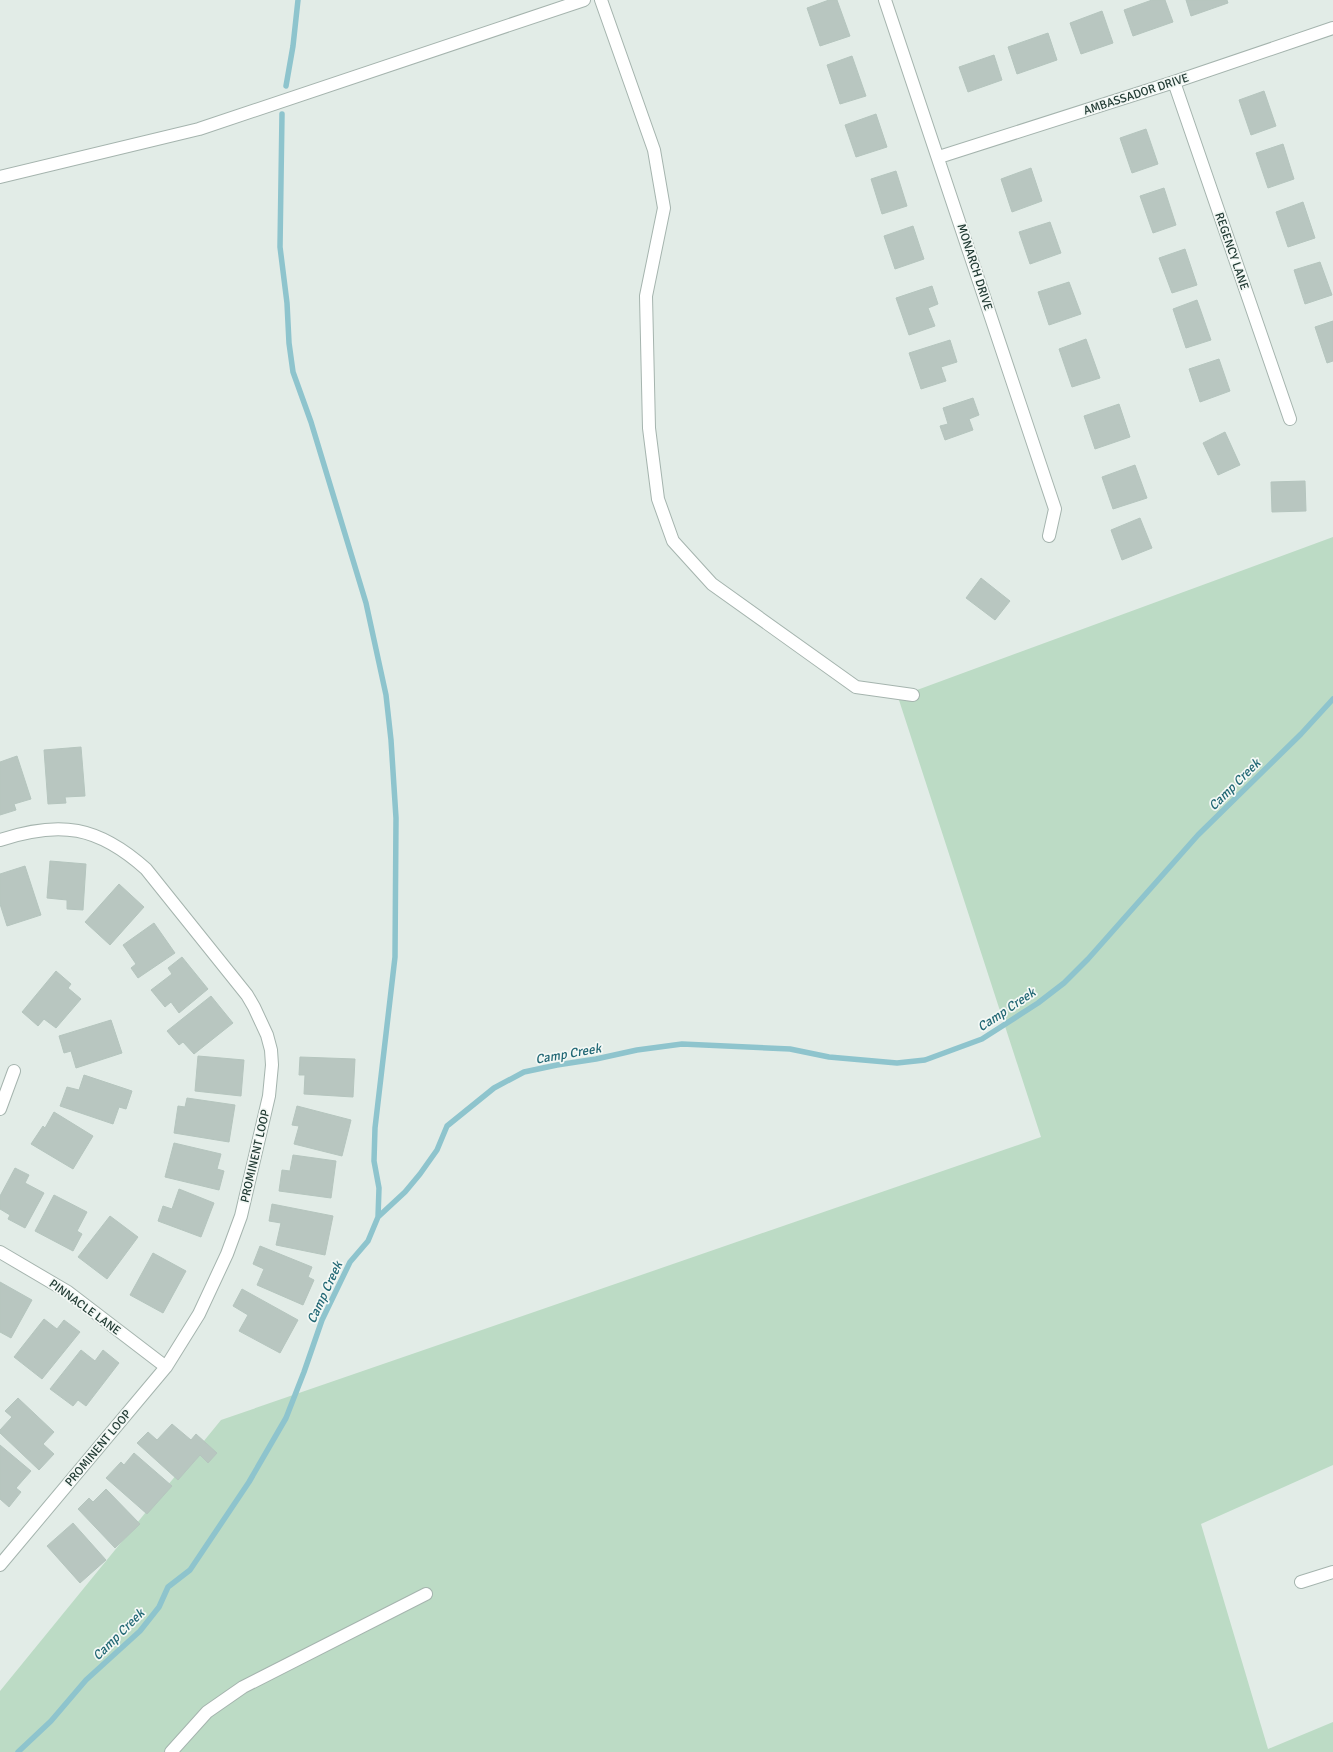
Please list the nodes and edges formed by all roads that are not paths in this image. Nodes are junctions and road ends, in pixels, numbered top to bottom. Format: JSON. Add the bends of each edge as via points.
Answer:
{"nodes":[{"id":1,"x":584,"y":0,"type":"edge"},
{"id":2,"x":601,"y":0,"type":"edge"},
{"id":3,"x":885,"y":0,"type":"edge"},
{"id":4,"x":1333,"y":28,"type":"edge"},
{"id":5,"x":1174,"y":82,"type":"junction"},
{"id":6,"x":938,"y":157,"type":"junction"},
{"id":7,"x":0,"y":177,"type":"edge"},
{"id":8,"x":1290,"y":420,"type":"dead end"},
{"id":9,"x":1049,"y":536,"type":"dead end"},
{"id":10,"x":913,"y":695,"type":"dead end"},
{"id":11,"x":0,"y":840,"type":"edge"},
{"id":12,"x":14,"y":1071,"type":"dead end"},
{"id":13,"x":0,"y":1109,"type":"edge"},
{"id":14,"x":0,"y":1252,"type":"edge"},
{"id":15,"x":166,"y":1367,"type":"junction"},
{"id":16,"x":0,"y":1565,"type":"edge"},
{"id":17,"x":1333,"y":1572,"type":"edge"},
{"id":18,"x":1301,"y":1582,"type":"dead end"},
{"id":19,"x":426,"y":1594,"type":"dead end"},
{"id":20,"x":171,"y":1752,"type":"edge"}],
"edges":[{"from":1,"to":7,"type":"street","via":[[199,129]]},
{"from":2,"to":10,"type":"street","via":[[654,150],[664,208],[646,296],[649,428],[658,499],[673,541],[712,584],[856,687]]},
{"from":3,"to":6,"type":"street","name":"MONARCH DRIVE"},
{"from":4,"to":5,"type":"street","name":"AMBASSADOR DRIVE"},
{"from":5,"to":6,"type":"street","name":"AMBASSADOR DRIVE"},
{"from":5,"to":8,"type":"street","name":"REGENCY LANE"},
{"from":6,"to":9,"type":"street","name":"MONARCH DRIVE","via":[[1055,509]]},
{"from":11,"to":15,"type":"street","name":"PROMINENT LOOP","via":[[44,829],[70,829],[100,838],[126,852],[146,869],[247,995],[267,1035],[272,1065],[269,1096],[241,1216],[209,1296]]},
{"from":12,"to":13,"type":"street"},
{"from":14,"to":15,"type":"street","name":"PINNACLE LANE","via":[[68,1292]]},
{"from":15,"to":16,"type":"street","name":"PROMINENT LOOP"},
{"from":17,"to":18,"type":"street"},
{"from":19,"to":20,"type":"street","via":[[243,1687],[207,1712]]}]}
